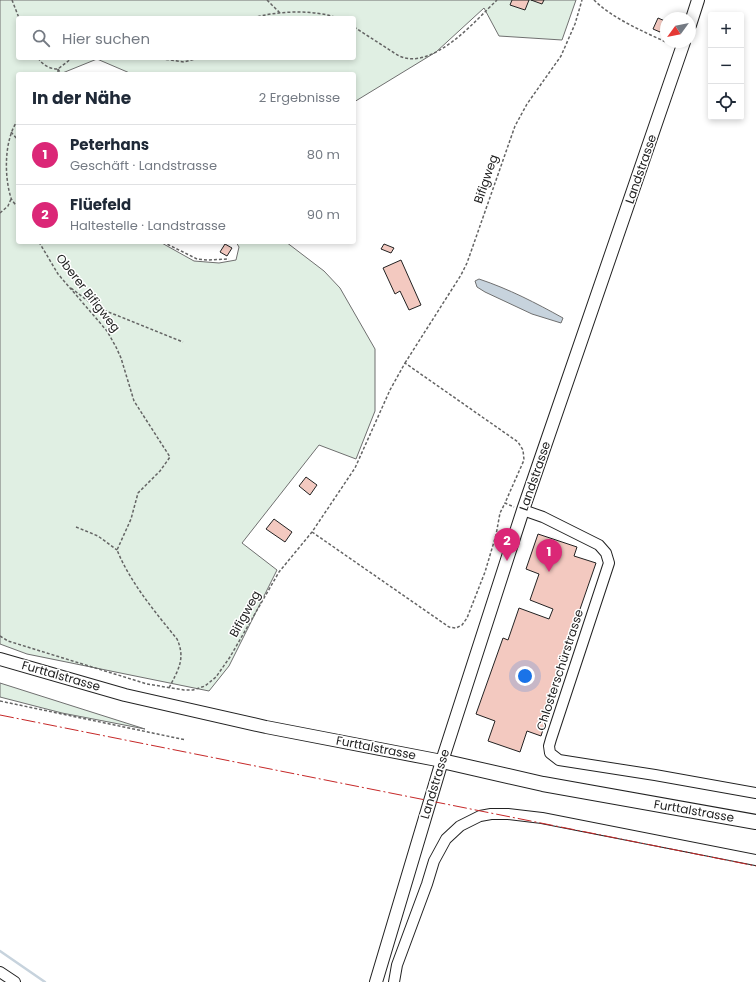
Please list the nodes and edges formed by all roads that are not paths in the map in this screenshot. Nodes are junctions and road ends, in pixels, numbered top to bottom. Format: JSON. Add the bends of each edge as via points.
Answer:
{"nodes":[{"id":1,"x":698,"y":0,"type":"edge"},
{"id":2,"x":694,"y":12,"type":"edge"},
{"id":3,"x":682,"y":48,"type":"edge"},
{"id":4,"x":523,"y":510,"type":"junction"},
{"id":5,"x":0,"y":659,"type":"edge"},
{"id":6,"x":442,"y":760,"type":"junction"},
{"id":7,"x":756,"y":794,"type":"edge"},
{"id":8,"x":756,"y":822,"type":"edge"},
{"id":9,"x":756,"y":860,"type":"edge"},
{"id":10,"x":0,"y":972,"type":"edge"},
{"id":11,"x":15,"y":982,"type":"edge"},
{"id":12,"x":376,"y":982,"type":"edge"},
{"id":13,"x":394,"y":982,"type":"edge"}],
"edges":[{"from":1,"to":2,"type":"main road"},
{"from":3,"to":4,"type":"main road","name":"Landstrasse"},
{"from":4,"to":6,"type":"main road","name":"Landstrasse"},
{"from":4,"to":7,"type":"street","name":"Chlosterschürstrasse","via":[[543,517],[599,545],[606,553],[609,563],[551,738],[550,753],[559,760]]},
{"from":5,"to":6,"type":"main road","name":"Furttalstrasse","via":[[132,696],[266,727]]},
{"from":6,"to":8,"type":"highway","name":"Furttalstrasse","via":[[543,784]]},
{"from":6,"to":12,"type":"main road","name":"Landstrasse"},
{"from":9,"to":13,"type":"street","via":[[542,818],[508,814],[480,816],[460,826],[446,839],[434,861],[397,964]]},
{"from":10,"to":11,"type":"street"}]}
